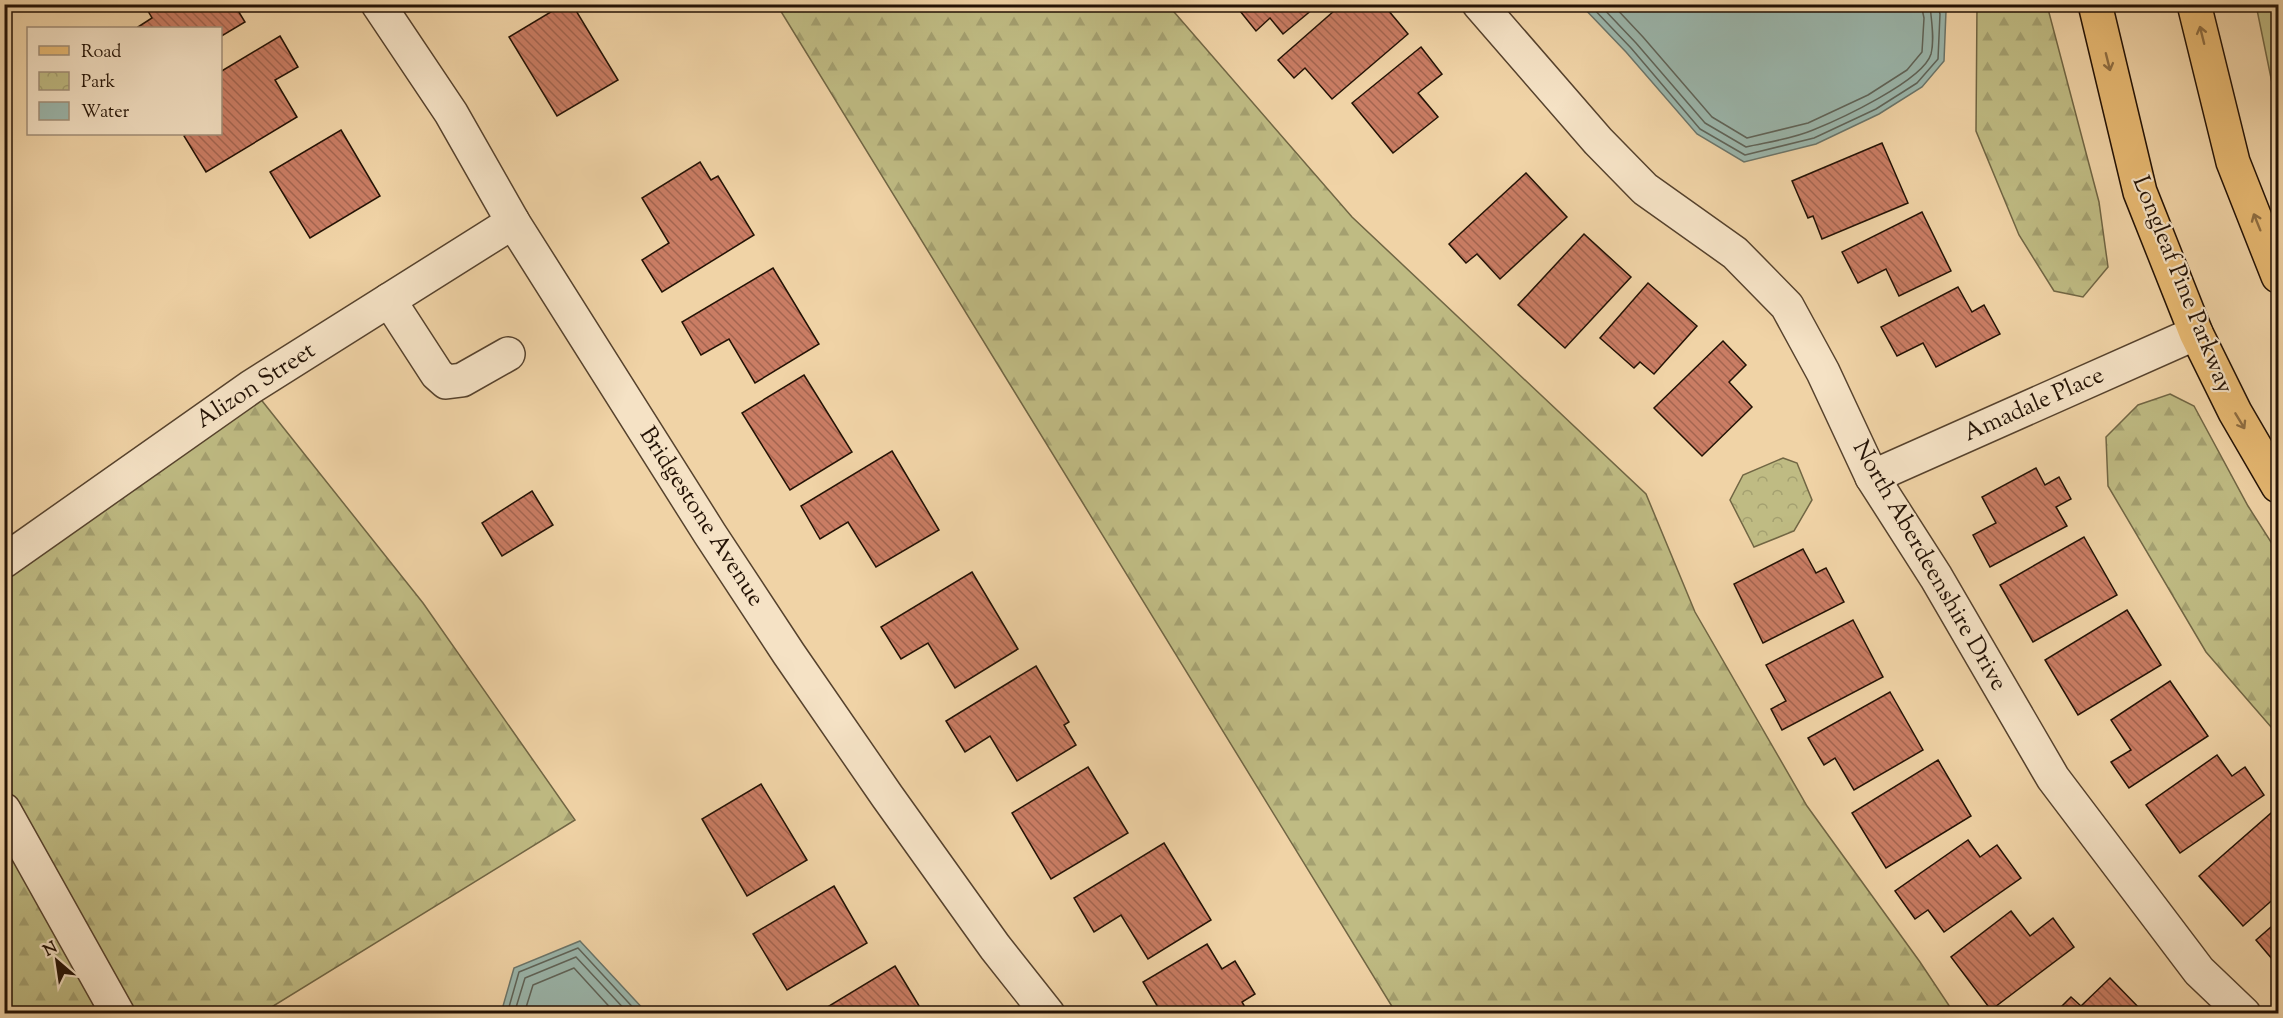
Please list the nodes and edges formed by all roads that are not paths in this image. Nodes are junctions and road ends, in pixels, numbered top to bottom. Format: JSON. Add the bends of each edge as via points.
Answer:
{"nodes":[{"id":1,"x":378,"y":4,"type":"edge"},
{"id":2,"x":1479,"y":4,"type":"edge"},
{"id":3,"x":2095,"y":4,"type":"edge"},
{"id":4,"x":2194,"y":4,"type":"edge"},
{"id":5,"x":513,"y":222,"type":"junction"},
{"id":6,"x":2278,"y":276,"type":"edge"},
{"id":7,"x":389,"y":300,"type":"junction"},
{"id":8,"x":2196,"y":333,"type":"junction"},
{"id":9,"x":508,"y":354,"type":"dead end"},
{"id":10,"x":1872,"y":477,"type":"junction"},
{"id":11,"x":2278,"y":486,"type":"edge"},
{"id":12,"x":4,"y":561,"type":"edge"},
{"id":13,"x":4,"y":810,"type":"edge"},
{"id":14,"x":118,"y":1014,"type":"edge"},
{"id":15,"x":1047,"y":1014,"type":"edge"},
{"id":16,"x":2244,"y":1014,"type":"edge"}],
"edges":[{"from":1,"to":5,"type":"street","name":"Bridgestone Avenue","via":[[451,113]]},
{"from":2,"to":10,"type":"street","name":"North Aberdeenshire Drive","via":[[1645,189],[1735,253],[1787,306]]},
{"from":3,"to":8,"type":"main road","name":"Longleaf Pine Parkway","one_way":true,"via":[[2140,192]]},
{"from":6,"to":4,"type":"main road","one_way":true,"via":[[2233,162]]},
{"from":5,"to":7,"type":"street","name":"Alizon Street"},
{"from":5,"to":15,"type":"street","name":"Bridgestone Avenue","via":[[789,654]]},
{"from":7,"to":9,"type":"street","via":[[446,382],[462,380]]},
{"from":7,"to":12,"type":"street","name":"Alizon Street","via":[[251,387]]},
{"from":8,"to":10,"type":"street","name":"Amadale Place"},
{"from":8,"to":11,"type":"main road","name":"Longleaf Pine Parkway","one_way":true},
{"from":10,"to":16,"type":"street","name":"North Aberdeenshire Drive","via":[[1936,577],[2053,778],[2199,971]]},
{"from":13,"to":14,"type":"street"}]}
